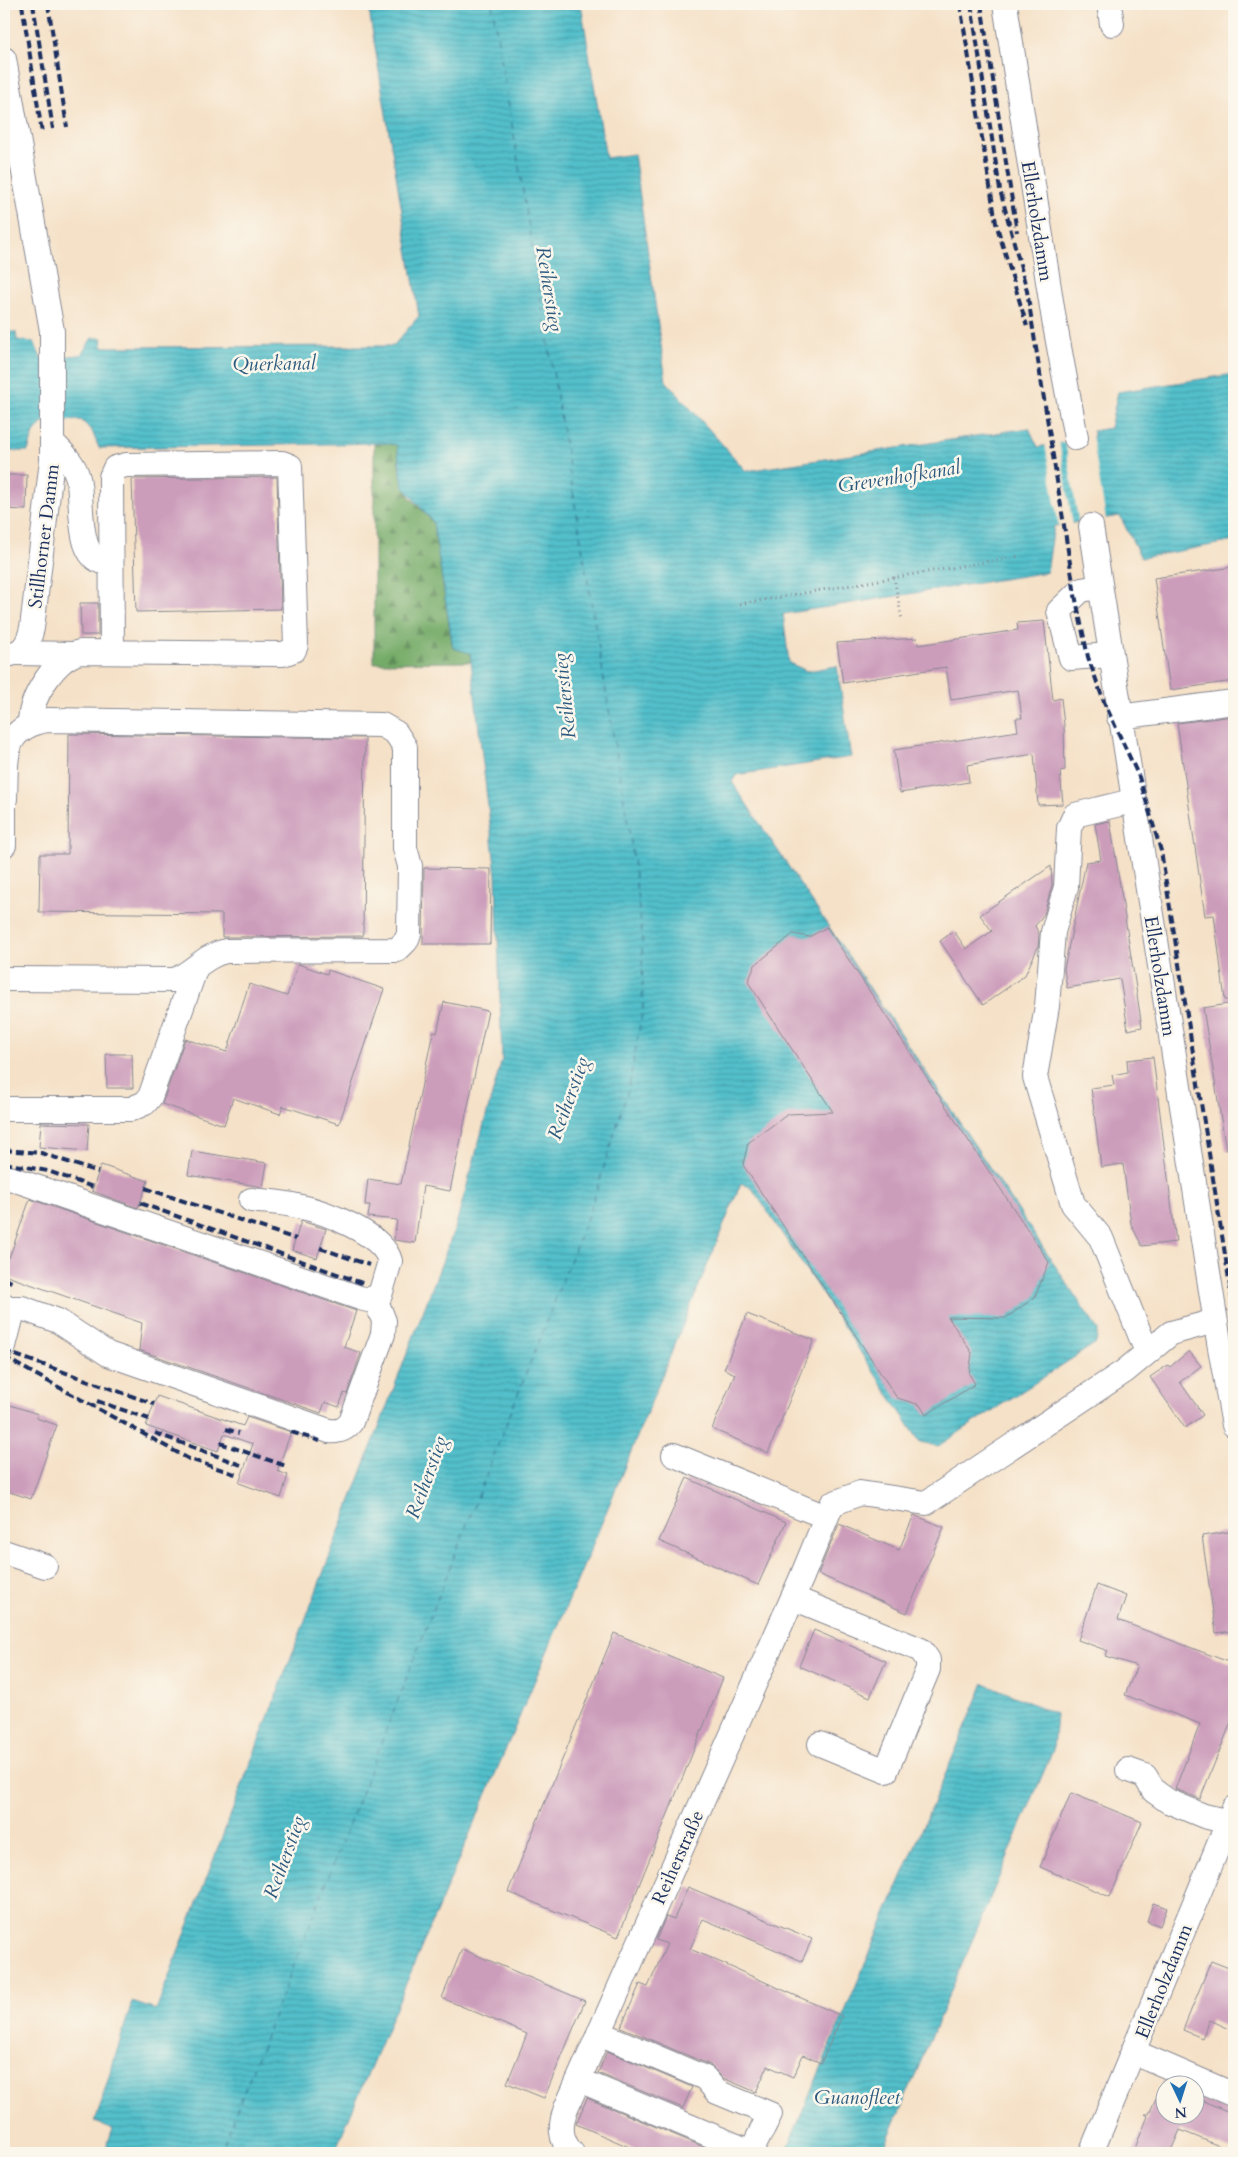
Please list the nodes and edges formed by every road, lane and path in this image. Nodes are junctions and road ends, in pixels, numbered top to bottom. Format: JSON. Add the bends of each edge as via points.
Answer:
{"nodes":[{"id":1,"x":1005,"y":4,"type":"edge"},
{"id":2,"x":4,"y":58,"type":"edge"},
{"id":3,"x":53,"y":433,"type":"junction"},
{"id":4,"x":1076,"y":438,"type":"dead end"},
{"id":5,"x":1091,"y":526,"type":"dead end"},
{"id":6,"x":1020,"y":556,"type":"dead end"},
{"id":7,"x":112,"y":563,"type":"junction"},
{"id":8,"x":894,"y":577,"type":"junction"},
{"id":9,"x":1100,"y":587,"type":"junction"},
{"id":10,"x":740,"y":604,"type":"dead end"},
{"id":11,"x":902,"y":620,"type":"dead end"},
{"id":12,"x":15,"y":652,"type":"edge"},
{"id":13,"x":112,"y":652,"type":"junction"},
{"id":14,"x":72,"y":654,"type":"junction"},
{"id":15,"x":1110,"y":655,"type":"junction"},
{"id":16,"x":1234,"y":702,"type":"edge"},
{"id":17,"x":1119,"y":717,"type":"junction"},
{"id":18,"x":30,"y":723,"type":"junction"},
{"id":19,"x":4,"y":798,"type":"edge"},
{"id":20,"x":1132,"y":801,"type":"junction"},
{"id":21,"x":4,"y":845,"type":"edge"},
{"id":22,"x":185,"y":974,"type":"junction"},
{"id":23,"x":4,"y":979,"type":"edge"},
{"id":24,"x":4,"y":993,"type":"edge"},
{"id":25,"x":131,"y":993,"type":"junction"},
{"id":26,"x":184,"y":1002,"type":"junction"},
{"id":27,"x":4,"y":1109,"type":"edge"},
{"id":28,"x":4,"y":1176,"type":"edge"},
{"id":29,"x":251,"y":1200,"type":"dead end"},
{"id":30,"x":375,"y":1298,"type":"junction"},
{"id":31,"x":6,"y":1306,"type":"edge"},
{"id":32,"x":1215,"y":1321,"type":"junction"},
{"id":33,"x":4,"y":1346,"type":"edge"},
{"id":34,"x":1147,"y":1352,"type":"junction"},
{"id":35,"x":1234,"y":1425,"type":"edge"},
{"id":36,"x":674,"y":1455,"type":"dead end"},
{"id":37,"x":826,"y":1517,"type":"junction"},
{"id":38,"x":4,"y":1552,"type":"edge"},
{"id":39,"x":45,"y":1566,"type":"dead end"},
{"id":40,"x":797,"y":1588,"type":"junction"},
{"id":41,"x":820,"y":1744,"type":"dead end"},
{"id":42,"x":1128,"y":1770,"type":"dead end"},
{"id":43,"x":1232,"y":1817,"type":"edge"},
{"id":44,"x":599,"y":2034,"type":"junction"},
{"id":45,"x":1134,"y":2052,"type":"junction"},
{"id":46,"x":579,"y":2080,"type":"junction"},
{"id":47,"x":1234,"y":2095,"type":"edge"},
{"id":48,"x":567,"y":2145,"type":"edge"},
{"id":49,"x":1091,"y":2153,"type":"edge"}],
"edges":[{"from":1,"to":4,"type":"street","name":"Ellerholzdamm","via":[[1052,311]]},
{"from":2,"to":3,"type":"street","name":"Stillhorner Damm","via":[[52,331]]},
{"from":3,"to":7,"type":"street","via":[[78,478],[90,554],[99,562]]},
{"from":3,"to":12,"type":"street","name":"Stillhorner Damm","via":[[32,628]]},
{"from":5,"to":9,"type":"street","name":"Ellerholzdamm"},
{"from":6,"to":8,"type":"path"},
{"from":7,"to":13,"type":"street"},
{"from":7,"to":13,"type":"street","via":[[111,477],[115,468],[282,463],[290,466],[296,626],[294,650],[283,654]]},
{"from":8,"to":10,"type":"path"},
{"from":8,"to":11,"type":"path"},
{"from":9,"to":15,"type":"street","name":"Ellerholzdamm"},
{"from":9,"to":15,"type":"street","via":[[1081,590],[1058,610],[1071,658]]},
{"from":12,"to":14,"type":"street"},
{"from":13,"to":14,"type":"street"},
{"from":14,"to":18,"type":"street","via":[[64,659],[38,692]]},
{"from":15,"to":17,"type":"street","name":"Ellerholzdamm"},
{"from":16,"to":17,"type":"street"},
{"from":17,"to":20,"type":"street","name":"Ellerholzdamm"},
{"from":18,"to":19,"type":"street","via":[[20,728],[8,742]]},
{"from":18,"to":22,"type":"street","via":[[47,720],[373,724],[390,728],[401,740],[406,758],[405,848],[410,866],[408,934],[402,946],[389,951],[226,951],[208,957]]},
{"from":19,"to":21,"type":"street"},
{"from":20,"to":32,"type":"street","name":"Ellerholzdamm"},
{"from":20,"to":34,"type":"street","via":[[1075,815],[1069,828],[1066,887],[1053,932],[1047,1006],[1034,1078],[1050,1121],[1073,1204],[1101,1238]]},
{"from":22,"to":23,"type":"street"},
{"from":22,"to":25,"type":"street"},
{"from":22,"to":26,"type":"street"},
{"from":24,"to":25,"type":"street"},
{"from":25,"to":26,"type":"street","via":[[176,993]]},
{"from":26,"to":27,"type":"street","via":[[150,1097],[145,1103],[131,1109]]},
{"from":28,"to":30,"type":"street","via":[[360,1298]]},
{"from":29,"to":30,"type":"street","via":[[319,1211],[372,1238],[390,1261],[383,1290]]},
{"from":30,"to":31,"type":"street","via":[[384,1321],[383,1334],[351,1422],[337,1432],[108,1354],[58,1321],[22,1308]]},
{"from":31,"to":33,"type":"street","via":[[12,1315],[12,1323]]},
{"from":32,"to":34,"type":"street","via":[[1171,1333]]},
{"from":32,"to":35,"type":"street","name":"Ellerholzdamm"},
{"from":34,"to":37,"type":"street","via":[[1124,1371],[926,1503],[860,1493],[832,1504]]},
{"from":36,"to":37,"type":"street"},
{"from":37,"to":40,"type":"street","name":"Reiherstraße"},
{"from":38,"to":39,"type":"street"},
{"from":40,"to":41,"type":"street","via":[[921,1650],[928,1660],[928,1669],[886,1771]]},
{"from":40,"to":44,"type":"street","name":"Reiherstraße"},
{"from":42,"to":43,"type":"street","via":[[1145,1776],[1154,1791],[1168,1801],[1204,1816]]},
{"from":43,"to":45,"type":"street","name":"Ellerholzdamm"},
{"from":44,"to":46,"type":"street","name":"Reiherstraße"},
{"from":44,"to":46,"type":"street","via":[[705,2078],[717,2092],[770,2114],[751,2152]]},
{"from":45,"to":47,"type":"street"},
{"from":45,"to":49,"type":"street","name":"Ellerholzdamm"},
{"from":46,"to":48,"type":"street","name":"Reiherstraße","via":[[562,2119]]}]}
